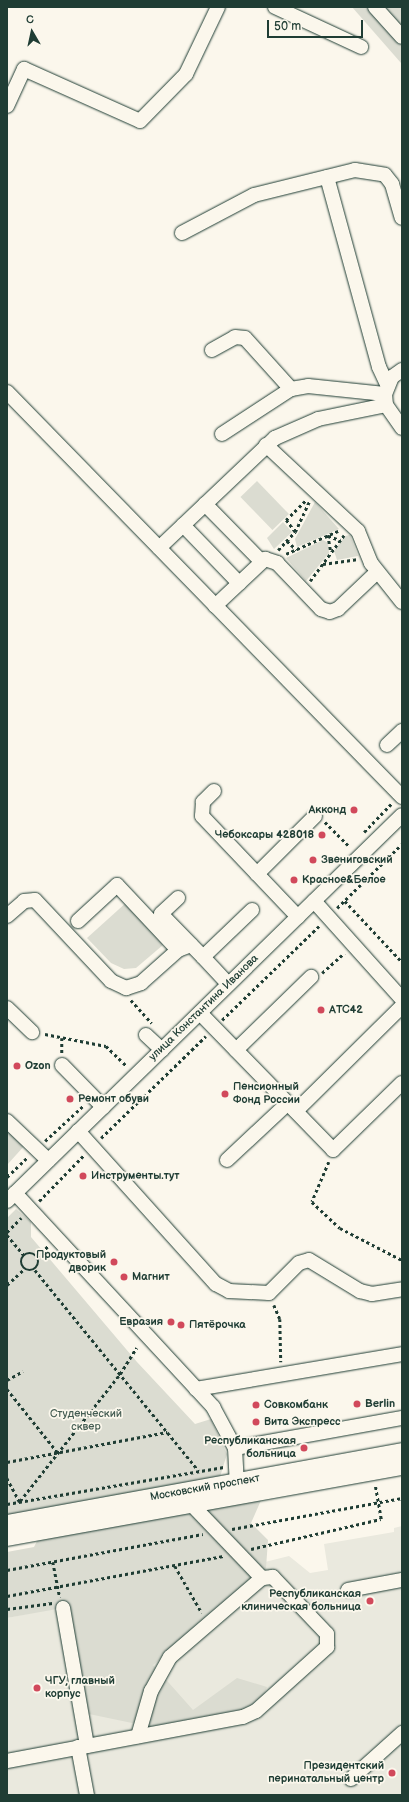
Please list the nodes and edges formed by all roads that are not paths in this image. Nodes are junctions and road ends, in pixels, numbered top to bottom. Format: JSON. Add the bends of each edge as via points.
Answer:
{"nodes":[{"id":1,"x":218,"y":7,"type":"edge"},
{"id":2,"x":275,"y":7,"type":"edge"},
{"id":3,"x":375,"y":7,"type":"edge"},
{"id":4,"x":402,"y":37,"type":"edge"},
{"id":5,"x":361,"y":47,"type":"dead end"},
{"id":6,"x":7,"y":106,"type":"edge"},
{"id":7,"x":327,"y":177,"type":"junction"},
{"id":8,"x":402,"y":218,"type":"edge"},
{"id":9,"x":182,"y":234,"type":"dead end"},
{"id":10,"x":212,"y":350,"type":"dead end"},
{"id":11,"x":402,"y":370,"type":"edge"},
{"id":12,"x":291,"y":389,"type":"junction"},
{"id":13,"x":7,"y":392,"type":"edge"},
{"id":14,"x":386,"y":394,"type":"junction"},
{"id":15,"x":402,"y":428,"type":"edge"},
{"id":16,"x":222,"y":434,"type":"dead end"},
{"id":17,"x":266,"y":445,"type":"junction"},
{"id":18,"x":205,"y":504,"type":"junction"},
{"id":19,"x":183,"y":525,"type":"junction"},
{"id":20,"x":160,"y":548,"type":"junction"},
{"id":21,"x":268,"y":560,"type":"junction"},
{"id":22,"x":377,"y":572,"type":"junction"},
{"id":23,"x":239,"y":583,"type":"junction"},
{"id":24,"x":402,"y":602,"type":"edge"},
{"id":25,"x":216,"y":606,"type":"junction"},
{"id":26,"x":402,"y":731,"type":"edge"},
{"id":27,"x":387,"y":746,"type":"dead end"},
{"id":28,"x":214,"y":791,"type":"dead end"},
{"id":29,"x":402,"y":797,"type":"edge"},
{"id":30,"x":402,"y":815,"type":"edge"},
{"id":31,"x":315,"y":816,"type":"road end"},
{"id":32,"x":257,"y":874,"type":"junction"},
{"id":33,"x":178,"y":898,"type":"dead end"},
{"id":34,"x":314,"y":901,"type":"junction"},
{"id":35,"x":252,"y":910,"type":"dead end"},
{"id":36,"x":7,"y":916,"type":"edge"},
{"id":37,"x":298,"y":917,"type":"junction"},
{"id":38,"x":78,"y":921,"type":"dead end"},
{"id":39,"x":191,"y":945,"type":"junction"},
{"id":40,"x":178,"y":950,"type":"junction"},
{"id":41,"x":203,"y":956,"type":"junction"},
{"id":42,"x":311,"y":977,"type":"road end"},
{"id":43,"x":228,"y":984,"type":"junction"},
{"id":44,"x":402,"y":1000,"type":"edge"},
{"id":45,"x":402,"y":1006,"type":"edge"},
{"id":46,"x":7,"y":1008,"type":"edge"},
{"id":47,"x":200,"y":1013,"type":"junction"},
{"id":48,"x":150,"y":1031,"type":"road end"},
{"id":49,"x":32,"y":1032,"type":"road end"},
{"id":50,"x":162,"y":1050,"type":"junction"},
{"id":51,"x":236,"y":1050,"type":"junction"},
{"id":52,"x":62,"y":1065,"type":"dead end"},
{"id":53,"x":402,"y":1083,"type":"edge"},
{"id":54,"x":103,"y":1107,"type":"junction"},
{"id":55,"x":292,"y":1107,"type":"junction"},
{"id":56,"x":7,"y":1121,"type":"edge"},
{"id":57,"x":78,"y":1132,"type":"junction"},
{"id":58,"x":48,"y":1160,"type":"junction"},
{"id":59,"x":227,"y":1160,"type":"dead end"},
{"id":60,"x":11,"y":1197,"type":"edge"},
{"id":61,"x":402,"y":1288,"type":"edge"},
{"id":62,"x":402,"y":1354,"type":"edge"},
{"id":63,"x":196,"y":1389,"type":"junction"},
{"id":64,"x":402,"y":1418,"type":"edge"},
{"id":65,"x":235,"y":1448,"type":"junction"},
{"id":66,"x":402,"y":1452,"type":"edge"},
{"id":67,"x":402,"y":1466,"type":"edge"},
{"id":68,"x":237,"y":1482,"type":"junction"},
{"id":69,"x":191,"y":1504,"type":"junction"},
{"id":70,"x":7,"y":1524,"type":"edge"},
{"id":71,"x":7,"y":1537,"type":"edge"},
{"id":72,"x":262,"y":1578,"type":"junction"},
{"id":73,"x":402,"y":1580,"type":"edge"},
{"id":74,"x":348,"y":1590,"type":"dead end"},
{"id":75,"x":63,"y":1608,"type":"dead end"},
{"id":76,"x":402,"y":1732,"type":"edge"},
{"id":77,"x":138,"y":1736,"type":"junction"},
{"id":78,"x":82,"y":1746,"type":"junction"},
{"id":79,"x":7,"y":1761,"type":"edge"},
{"id":80,"x":351,"y":1779,"type":"dead end"},
{"id":81,"x":87,"y":1795,"type":"edge"}],
"edges":[{"from":1,"to":6,"type":"street","via":[[186,74],[140,121],[24,69]]},
{"from":2,"to":5,"type":"street"},
{"from":3,"to":4,"type":"street"},
{"from":7,"to":8,"type":"street","via":[[355,170],[373,170],[385,175],[392,184]]},
{"from":7,"to":9,"type":"street","via":[[254,195]]},
{"from":7,"to":14,"type":"street"},
{"from":10,"to":12,"type":"street","via":[[235,338],[245,338]]},
{"from":11,"to":14,"type":"street"},
{"from":12,"to":14,"type":"street","via":[[308,386]]},
{"from":12,"to":16,"type":"street"},
{"from":13,"to":20,"type":"street"},
{"from":14,"to":15,"type":"street"},
{"from":14,"to":17,"type":"street","via":[[314,420]]},
{"from":17,"to":18,"type":"street"},
{"from":17,"to":22,"type":"street","via":[[351,525],[362,538],[368,557]]},
{"from":18,"to":19,"type":"street"},
{"from":18,"to":21,"type":"street"},
{"from":19,"to":20,"type":"street"},
{"from":19,"to":23,"type":"street"},
{"from":20,"to":25,"type":"street"},
{"from":21,"to":22,"type":"street","via":[[321,609],[334,611]]},
{"from":21,"to":23,"type":"street"},
{"from":22,"to":24,"type":"street"},
{"from":23,"to":25,"type":"street"},
{"from":25,"to":29,"type":"street"},
{"from":26,"to":27,"type":"street"},
{"from":28,"to":32,"type":"street","via":[[199,809],[202,816]]},
{"from":30,"to":34,"type":"street","name":"улица Константина Иванова"},
{"from":31,"to":32,"type":"street"},
{"from":32,"to":37,"type":"street"},
{"from":33,"to":39,"type":"street","via":[[161,914]]},
{"from":34,"to":37,"type":"street","name":"улица Константина Иванова"},
{"from":34,"to":44,"type":"street","via":[[324,922]]},
{"from":35,"to":41,"type":"street"},
{"from":36,"to":40,"type":"street","via":[[24,901],[35,900],[111,981],[126,988],[141,984]]},
{"from":37,"to":43,"type":"street","name":"улица Константина Иванова"},
{"from":38,"to":40,"type":"street","via":[[117,885]]},
{"from":39,"to":40,"type":"street"},
{"from":39,"to":41,"type":"street"},
{"from":41,"to":43,"type":"street"},
{"from":42,"to":51,"type":"street"},
{"from":43,"to":47,"type":"street","name":"улица Константина Иванова"},
{"from":45,"to":55,"type":"street"},
{"from":46,"to":49,"type":"street"},
{"from":47,"to":50,"type":"street","name":"улица Константина Иванова"},
{"from":47,"to":51,"type":"street"},
{"from":48,"to":50,"type":"street"},
{"from":50,"to":54,"type":"street","name":"улица Константина Иванова"},
{"from":51,"to":55,"type":"street"},
{"from":52,"to":54,"type":"street"},
{"from":53,"to":55,"type":"street","via":[[333,1150]]},
{"from":54,"to":57,"type":"street","name":"улица Константина Иванова"},
{"from":55,"to":59,"type":"street"},
{"from":56,"to":58,"type":"street"},
{"from":57,"to":58,"type":"street","name":"улица Константина Иванова"},
{"from":57,"to":61,"type":"street","via":[[216,1284],[229,1291],[269,1293],[299,1263],[309,1260],[360,1290],[372,1294]]},
{"from":58,"to":60,"type":"street","name":"улица Константина Иванова"},
{"from":60,"to":63,"type":"street","via":[[30,1209]]},
{"from":62,"to":63,"type":"street"},
{"from":63,"to":65,"type":"street","via":[[226,1426]]},
{"from":64,"to":65,"type":"street"},
{"from":65,"to":68,"type":"street"},
{"from":66,"to":68,"type":"main road","name":"Московский проспект"},
{"from":67,"to":69,"type":"main road","name":"Московский проспект"},
{"from":68,"to":70,"type":"main road","name":"Московский проспект"},
{"from":69,"to":71,"type":"main road","name":"Московский проспект"},
{"from":69,"to":72,"type":"street"},
{"from":72,"to":77,"type":"street","via":[[170,1657],[160,1671]]},
{"from":72,"to":77,"type":"street","via":[[273,1577],[327,1634],[327,1648],[256,1711],[243,1717]]},
{"from":73,"to":74,"type":"street"},
{"from":75,"to":78,"type":"street"},
{"from":76,"to":80,"type":"street"},
{"from":77,"to":78,"type":"street"},
{"from":78,"to":79,"type":"street"},
{"from":78,"to":81,"type":"street"}]}
